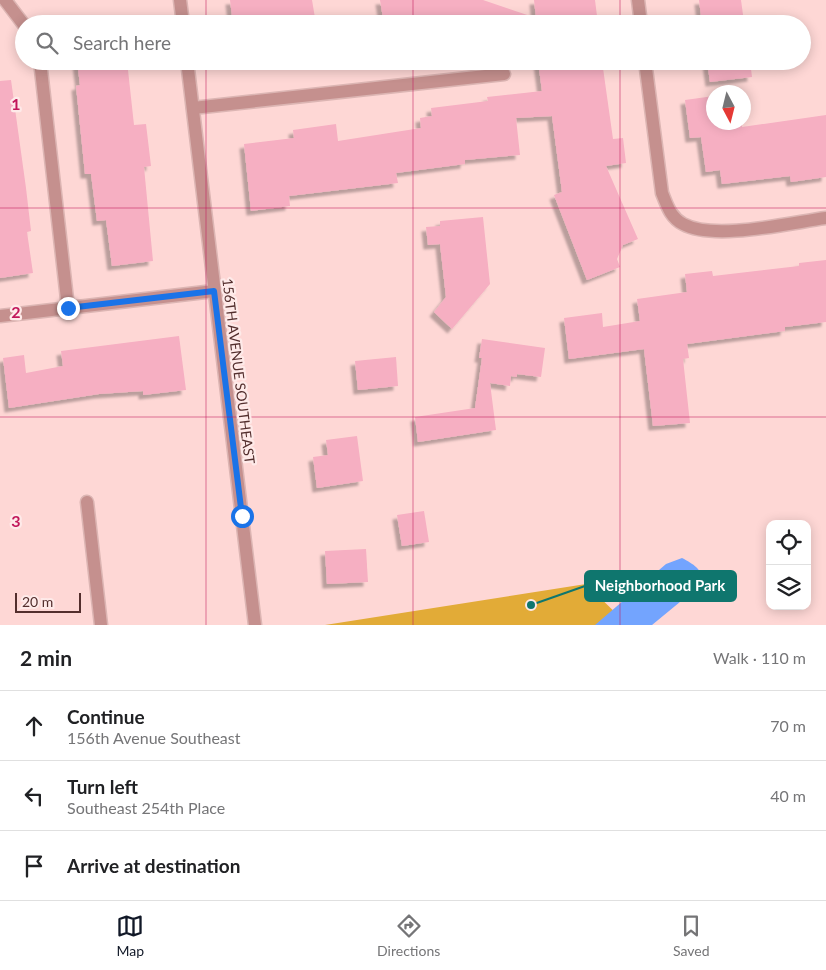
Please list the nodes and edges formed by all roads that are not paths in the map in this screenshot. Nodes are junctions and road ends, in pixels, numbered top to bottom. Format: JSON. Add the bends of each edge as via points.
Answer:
{"nodes":[{"id":1,"x":5,"y":0,"type":"edge"},
{"id":2,"x":180,"y":0,"type":"edge"},
{"id":3,"x":638,"y":0,"type":"edge"},
{"id":4,"x":16,"y":15,"type":"edge"},
{"id":5,"x":182,"y":15,"type":"edge"},
{"id":6,"x":639,"y":15,"type":"edge"},
{"id":7,"x":41,"y":70,"type":"edge"},
{"id":8,"x":188,"y":70,"type":"edge"},
{"id":9,"x":646,"y":70,"type":"edge"},
{"id":10,"x":504,"y":74,"type":"dead end"},
{"id":11,"x":193,"y":108,"type":"junction"},
{"id":12,"x":826,"y":218,"type":"edge"},
{"id":13,"x":214,"y":291,"type":"junction"},
{"id":14,"x":68,"y":308,"type":"junction"},
{"id":15,"x":0,"y":316,"type":"edge"},
{"id":16,"x":87,"y":502,"type":"dead end"},
{"id":17,"x":101,"y":625,"type":"edge"},
{"id":18,"x":255,"y":625,"type":"edge"}],
"edges":[{"from":1,"to":4,"type":"street"},
{"from":2,"to":5,"type":"street"},
{"from":3,"to":6,"type":"street"},
{"from":7,"to":14,"type":"street"},
{"from":8,"to":11,"type":"street","name":"156TH AVENUE SOUTHEAST"},
{"from":9,"to":12,"type":"street","via":[[662,193],[670,213],[682,223],[702,232],[722,232]]},
{"from":10,"to":11,"type":"street"},
{"from":11,"to":13,"type":"street","name":"156TH AVENUE SOUTHEAST"},
{"from":13,"to":14,"type":"street"},
{"from":13,"to":18,"type":"street","name":"156TH AVENUE SOUTHEAST"},
{"from":14,"to":15,"type":"street"},
{"from":16,"to":17,"type":"street"}]}
